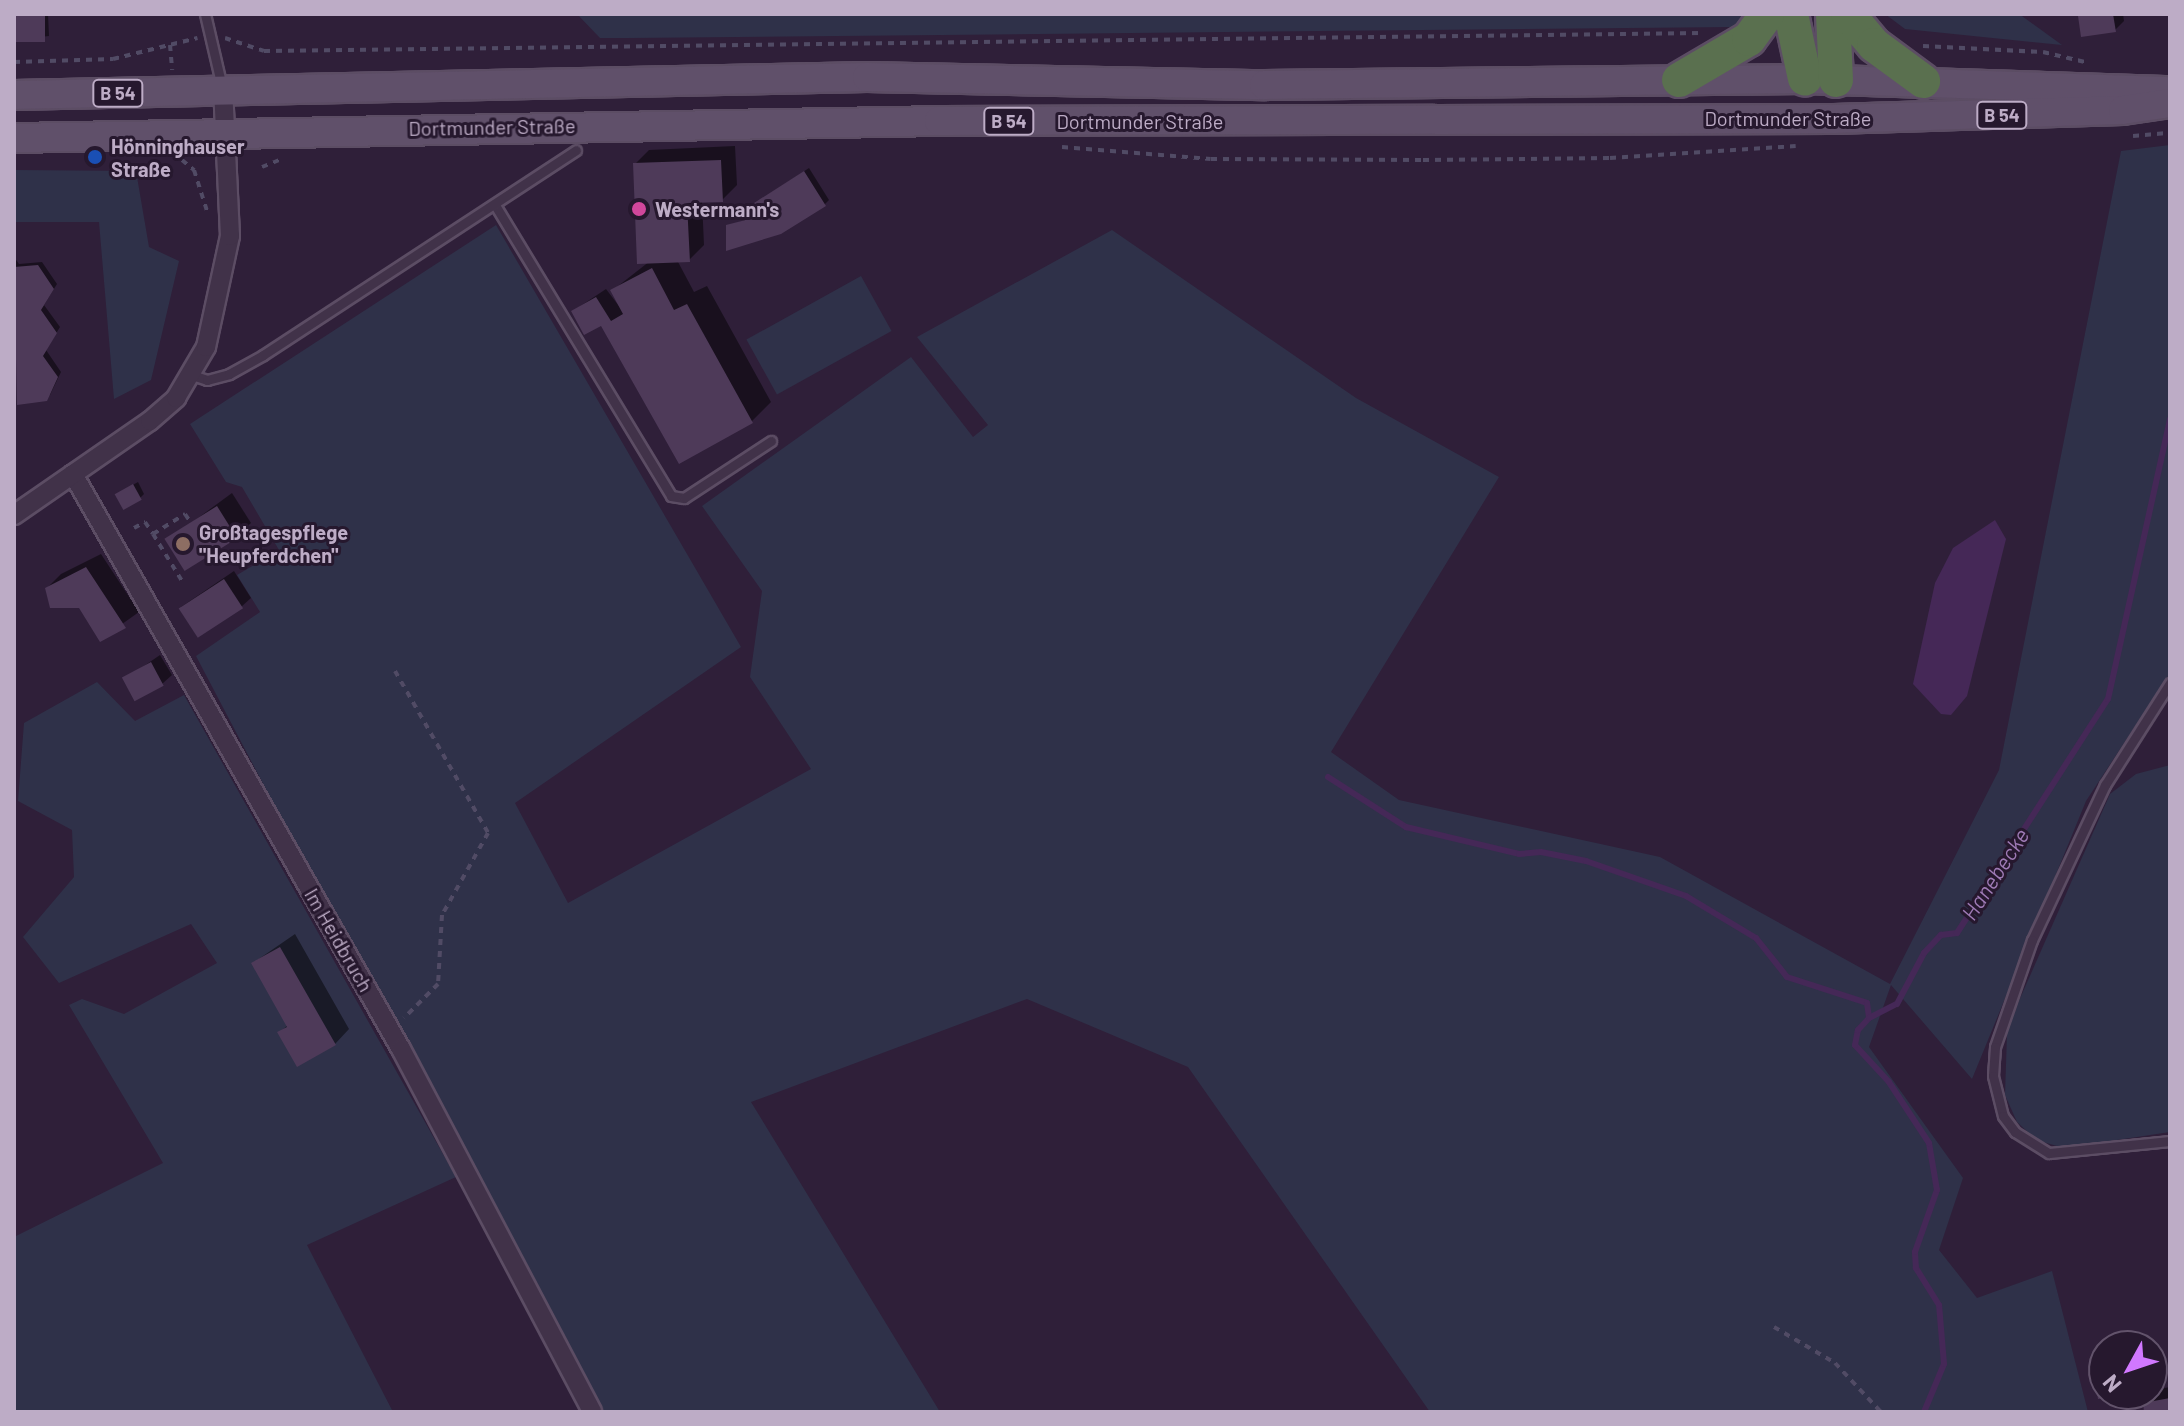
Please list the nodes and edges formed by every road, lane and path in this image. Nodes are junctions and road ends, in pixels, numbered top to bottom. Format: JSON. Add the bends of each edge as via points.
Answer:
{"nodes":[{"id":1,"x":205,"y":14,"type":"edge"},
{"id":2,"x":1767,"y":14,"type":"edge"},
{"id":3,"x":1791,"y":14,"type":"edge"},
{"id":4,"x":1833,"y":14,"type":"edge"},
{"id":5,"x":1848,"y":14,"type":"edge"},
{"id":6,"x":1706,"y":33,"type":"dead end"},
{"id":7,"x":213,"y":35,"type":"junction"},
{"id":8,"x":1911,"y":44,"type":"dead end"},
{"id":9,"x":14,"y":62,"type":"edge"},
{"id":10,"x":2100,"y":65,"type":"dead end"},
{"id":11,"x":1679,"y":80,"type":"junction"},
{"id":12,"x":1923,"y":81,"type":"junction"},
{"id":13,"x":223,"y":90,"type":"junction"},
{"id":14,"x":2170,"y":91,"type":"edge"},
{"id":15,"x":14,"y":95,"type":"edge"},
{"id":16,"x":1823,"y":95,"type":"junction"},
{"id":17,"x":2170,"y":103,"type":"edge"},
{"id":18,"x":225,"y":134,"type":"junction"},
{"id":19,"x":14,"y":138,"type":"edge"},
{"id":20,"x":1804,"y":145,"type":"dead end"},
{"id":21,"x":1046,"y":146,"type":"dead end"},
{"id":22,"x":576,"y":150,"type":"dead end"},
{"id":23,"x":176,"y":155,"type":"dead end"},
{"id":24,"x":284,"y":158,"type":"dead end"},
{"id":25,"x":262,"y":167,"type":"dead end"},
{"id":26,"x":495,"y":205,"type":"junction"},
{"id":27,"x":209,"y":217,"type":"dead end"},
{"id":28,"x":192,"y":375,"type":"junction"},
{"id":29,"x":771,"y":441,"type":"dead end"},
{"id":30,"x":73,"y":474,"type":"junction"},
{"id":31,"x":14,"y":515,"type":"edge"},
{"id":32,"x":191,"y":523,"type":"dead end"},
{"id":33,"x":134,"y":528,"type":"dead end"},
{"id":34,"x":153,"y":534,"type":"junction"},
{"id":35,"x":182,"y":581,"type":"dead end"},
{"id":36,"x":395,"y":671,"type":"dead end"},
{"id":37,"x":2170,"y":683,"type":"edge"},
{"id":38,"x":391,"y":1031,"type":"junction"},
{"id":39,"x":2170,"y":1141,"type":"edge"},
{"id":40,"x":1774,"y":1327,"type":"dead end"},
{"id":41,"x":592,"y":1412,"type":"edge"},
{"id":42,"x":1881,"y":1412,"type":"edge"}],
"edges":[{"from":1,"to":7,"type":"lane"},
{"from":2,"to":11,"type":"highway","via":[[1749,39]]},
{"from":3,"to":16,"type":"highway"},
{"from":4,"to":16,"type":"highway"},
{"from":5,"to":12,"type":"highway","via":[[1874,45]]},
{"from":6,"to":7,"type":"path","via":[[264,51]]},
{"from":7,"to":9,"type":"path","via":[[113,59]]},
{"from":7,"to":13,"type":"lane"},
{"from":8,"to":10,"type":"path","via":[[2043,52]]},
{"from":11,"to":13,"type":"main road","name":"Dortmunder Straße","number":"B 54","via":[[1264,85],[867,77]]},
{"from":11,"to":16,"type":"main road","name":"Dortmunder Straße","number":"B 54"},
{"from":12,"to":14,"type":"main road","name":"Dortmunder Straße","number":"B 54"},
{"from":12,"to":16,"type":"main road","name":"Dortmunder Straße","number":"B 54"},
{"from":13,"to":15,"type":"main road","name":"Dortmunder Straße","number":"B 54"},
{"from":13,"to":18,"type":"street"},
{"from":16,"to":17,"type":"main road","name":"Dortmunder Straße","number":"B 54","via":[[2123,110]]},
{"from":16,"to":18,"type":"main road","name":"Dortmunder Straße","number":"B 54","via":[[1792,118],[939,121]]},
{"from":18,"to":19,"type":"main road","name":"Dortmunder Straße","number":"B 54"},
{"from":18,"to":28,"type":"street","via":[[230,236],[218,306]]},
{"from":20,"to":21,"type":"path","via":[[1610,158],[1423,160],[1211,159]]},
{"from":22,"to":26,"type":"lane"},
{"from":23,"to":27,"type":"path","via":[[194,170]]},
{"from":24,"to":25,"type":"path"},
{"from":26,"to":28,"type":"lane","via":[[263,355],[229,374],[207,380]]},
{"from":26,"to":29,"type":"lane","via":[[671,496],[684,498]]},
{"from":28,"to":30,"type":"street","via":[[150,421]]},
{"from":30,"to":31,"type":"street"},
{"from":30,"to":38,"type":"street","name":"Im Heidbruch"},
{"from":32,"to":34,"type":"path","via":[[185,514]]},
{"from":33,"to":34,"type":"path","via":[[145,522]]},
{"from":34,"to":35,"type":"path"},
{"from":36,"to":38,"type":"path","via":[[488,833],[442,915],[438,984]]},
{"from":37,"to":39,"type":"lane","via":[[2105,785],[2032,940],[1995,1047],[1993,1076],[2003,1116],[2015,1132],[2049,1153]]},
{"from":38,"to":41,"type":"street","name":"Im Heidbruch"},
{"from":40,"to":42,"type":"path","via":[[1835,1363]]}]}
